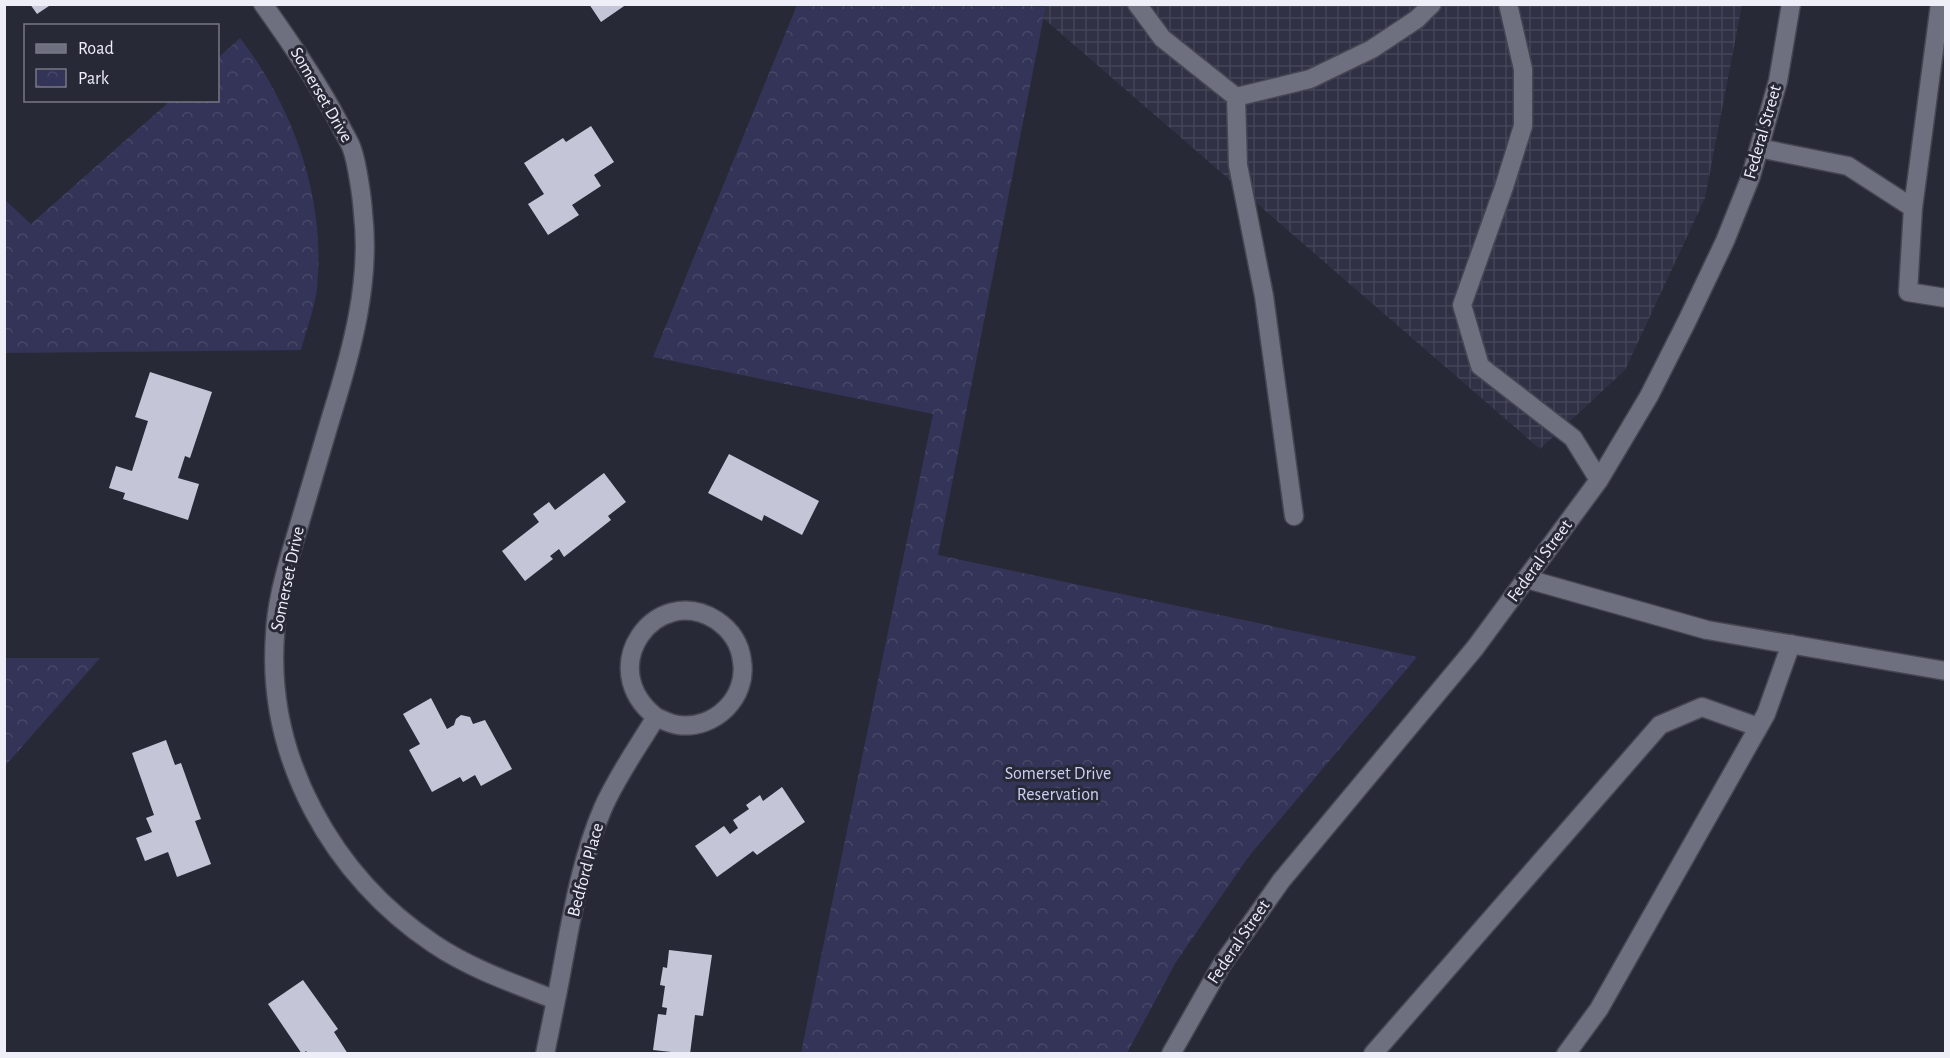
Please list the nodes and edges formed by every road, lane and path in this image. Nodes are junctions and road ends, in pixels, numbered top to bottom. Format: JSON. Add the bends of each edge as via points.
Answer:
{"nodes":[{"id":1,"x":263,"y":4,"type":"edge"},
{"id":2,"x":1137,"y":4,"type":"edge"},
{"id":3,"x":1432,"y":4,"type":"edge"},
{"id":4,"x":1508,"y":4,"type":"edge"},
{"id":5,"x":1791,"y":4,"type":"edge"},
{"id":6,"x":1940,"y":4,"type":"edge"},
{"id":7,"x":1236,"y":97,"type":"junction"},
{"id":8,"x":1759,"y":148,"type":"junction"},
{"id":9,"x":1912,"y":208,"type":"junction"},
{"id":10,"x":1946,"y":298,"type":"edge"},
{"id":11,"x":1599,"y":480,"type":"junction"},
{"id":12,"x":1294,"y":516,"type":"dead end"},
{"id":13,"x":1527,"y":579,"type":"junction"},
{"id":14,"x":1791,"y":644,"type":"junction"},
{"id":15,"x":1946,"y":671,"type":"edge"},
{"id":16,"x":656,"y":717,"type":"junction"},
{"id":17,"x":1758,"y":728,"type":"junction"},
{"id":18,"x":556,"y":1000,"type":"junction"},
{"id":19,"x":545,"y":1053,"type":"edge"},
{"id":20,"x":1171,"y":1053,"type":"edge"},
{"id":21,"x":1373,"y":1053,"type":"edge"},
{"id":22,"x":1566,"y":1053,"type":"edge"}],
"edges":[{"from":1,"to":18,"type":"street","name":"Somerset Drive","via":[[310,71],[353,151],[364,214],[358,321],[291,551],[274,635],[276,687],[291,758],[325,833],[348,866],[389,910],[436,946],[478,969]]},
{"from":2,"to":7,"type":"street","via":[[1162,38]]},
{"from":3,"to":7,"type":"street","via":[[1372,50],[1310,79]]},
{"from":4,"to":11,"type":"street","via":[[1522,69],[1523,126],[1462,305],[1480,366],[1573,438]]},
{"from":5,"to":8,"type":"street","name":"Federal Street","via":[[1778,81]]},
{"from":6,"to":9,"type":"street"},
{"from":7,"to":12,"type":"street","via":[[1238,165],[1264,296]]},
{"from":8,"to":9,"type":"street","via":[[1848,166]]},
{"from":8,"to":11,"type":"street","name":"Federal Street","via":[[1725,241],[1688,321]]},
{"from":9,"to":10,"type":"street","via":[[1908,292]]},
{"from":11,"to":13,"type":"street","name":"Federal Street"},
{"from":13,"to":14,"type":"street","via":[[1707,630]]},
{"from":13,"to":20,"type":"street","name":"Federal Street","via":[[1475,648],[1281,881],[1221,966]]},
{"from":14,"to":15,"type":"street"},
{"from":14,"to":17,"type":"street"},
{"from":16,"to":16,"type":"street","via":[[639,700],[630,676],[629,664],[636,641],[653,622],[675,612],[700,613],[722,624],[738,643],[743,667],[739,691],[724,710],[703,723],[679,725]]},
{"from":16,"to":18,"type":"street","name":"Bedford Place","via":[[613,788],[589,845]]},
{"from":17,"to":21,"type":"street","via":[[1702,707],[1660,725]]},
{"from":17,"to":22,"type":"street","via":[[1599,1009]]},
{"from":18,"to":19,"type":"street"}]}
